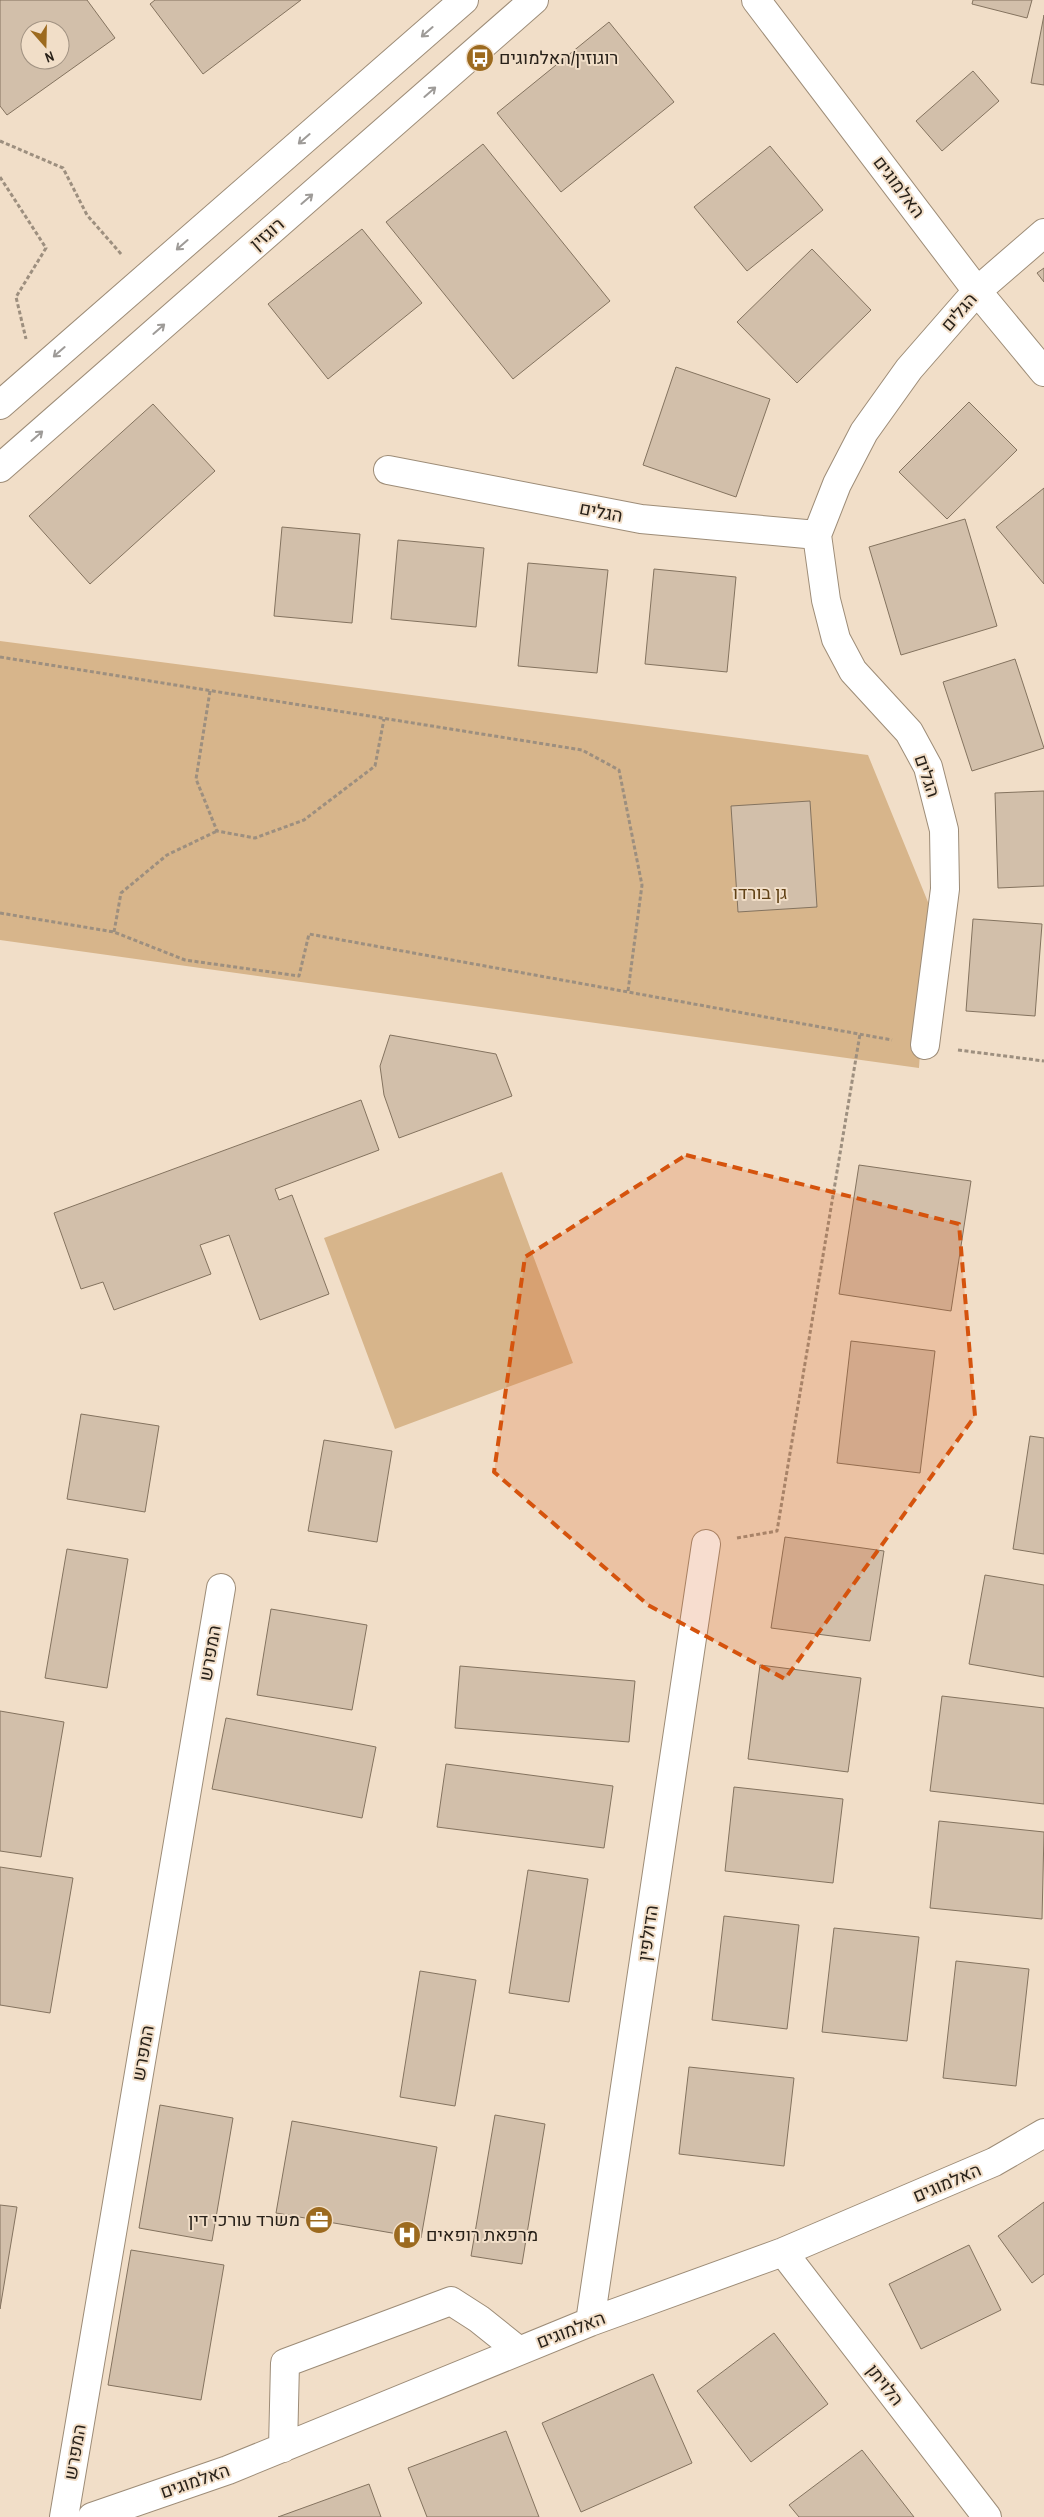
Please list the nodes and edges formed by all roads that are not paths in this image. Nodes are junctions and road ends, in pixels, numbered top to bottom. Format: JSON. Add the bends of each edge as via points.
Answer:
{"nodes":[{"id":1,"x":464,"y":0,"type":"edge"},
{"id":2,"x":534,"y":0,"type":"edge"},
{"id":3,"x":756,"y":0,"type":"edge"},
{"id":4,"x":1044,"y":233,"type":"edge"},
{"id":5,"x":977,"y":291,"type":"junction"},
{"id":6,"x":1044,"y":372,"type":"edge"},
{"id":7,"x":0,"y":405,"type":"edge"},
{"id":8,"x":1,"y":466,"type":"edge"},
{"id":9,"x":388,"y":470,"type":"dead end"},
{"id":10,"x":817,"y":535,"type":"junction"},
{"id":11,"x":925,"y":1046,"type":"road end"},
{"id":12,"x":706,"y":1544,"type":"road end"},
{"id":13,"x":221,"y":1588,"type":"dead end"},
{"id":14,"x":1044,"y":2133,"type":"edge"},
{"id":15,"x":783,"y":2252,"type":"junction"},
{"id":16,"x":590,"y":2322,"type":"junction"},
{"id":17,"x":519,"y":2350,"type":"junction"},
{"id":18,"x":283,"y":2448,"type":"junction"},
{"id":19,"x":64,"y":2517,"type":"edge"},
{"id":20,"x":92,"y":2517,"type":"edge"},
{"id":21,"x":986,"y":2517,"type":"edge"}],
"edges":[{"from":1,"to":7,"type":"street","one_way":true},
{"from":8,"to":2,"type":"street","name":"רוגזין","one_way":true},
{"from":3,"to":5,"type":"street","name":"האלמוגים"},
{"from":4,"to":5,"type":"street","name":"הגלים"},
{"from":5,"to":6,"type":"street","name":"האלמוגים"},
{"from":5,"to":10,"type":"street","name":"הגלים","via":[[909,369],[864,432],[837,484]]},
{"from":9,"to":10,"type":"street","name":"הגלים","via":[[641,519]]},
{"from":10,"to":11,"type":"street","name":"הגלים","via":[[826,600],[836,639],[853,671],[909,732],[928,767],[944,830],[944,889]]},
{"from":12,"to":16,"type":"street","name":"הדולפין"},
{"from":13,"to":19,"type":"street","name":"המפרש"},
{"from":14,"to":15,"type":"street","name":"האלמוגים","via":[[994,2162]]},
{"from":15,"to":16,"type":"street","name":"האלמוגים"},
{"from":15,"to":21,"type":"street","name":"הלויתן"},
{"from":16,"to":17,"type":"street","name":"האלמוגים"},
{"from":17,"to":18,"type":"street","name":"האלמוגים"},
{"from":17,"to":18,"type":"street","via":[[451,2300],[285,2363]]},
{"from":18,"to":20,"type":"street","name":"האלמוגים"}]}
